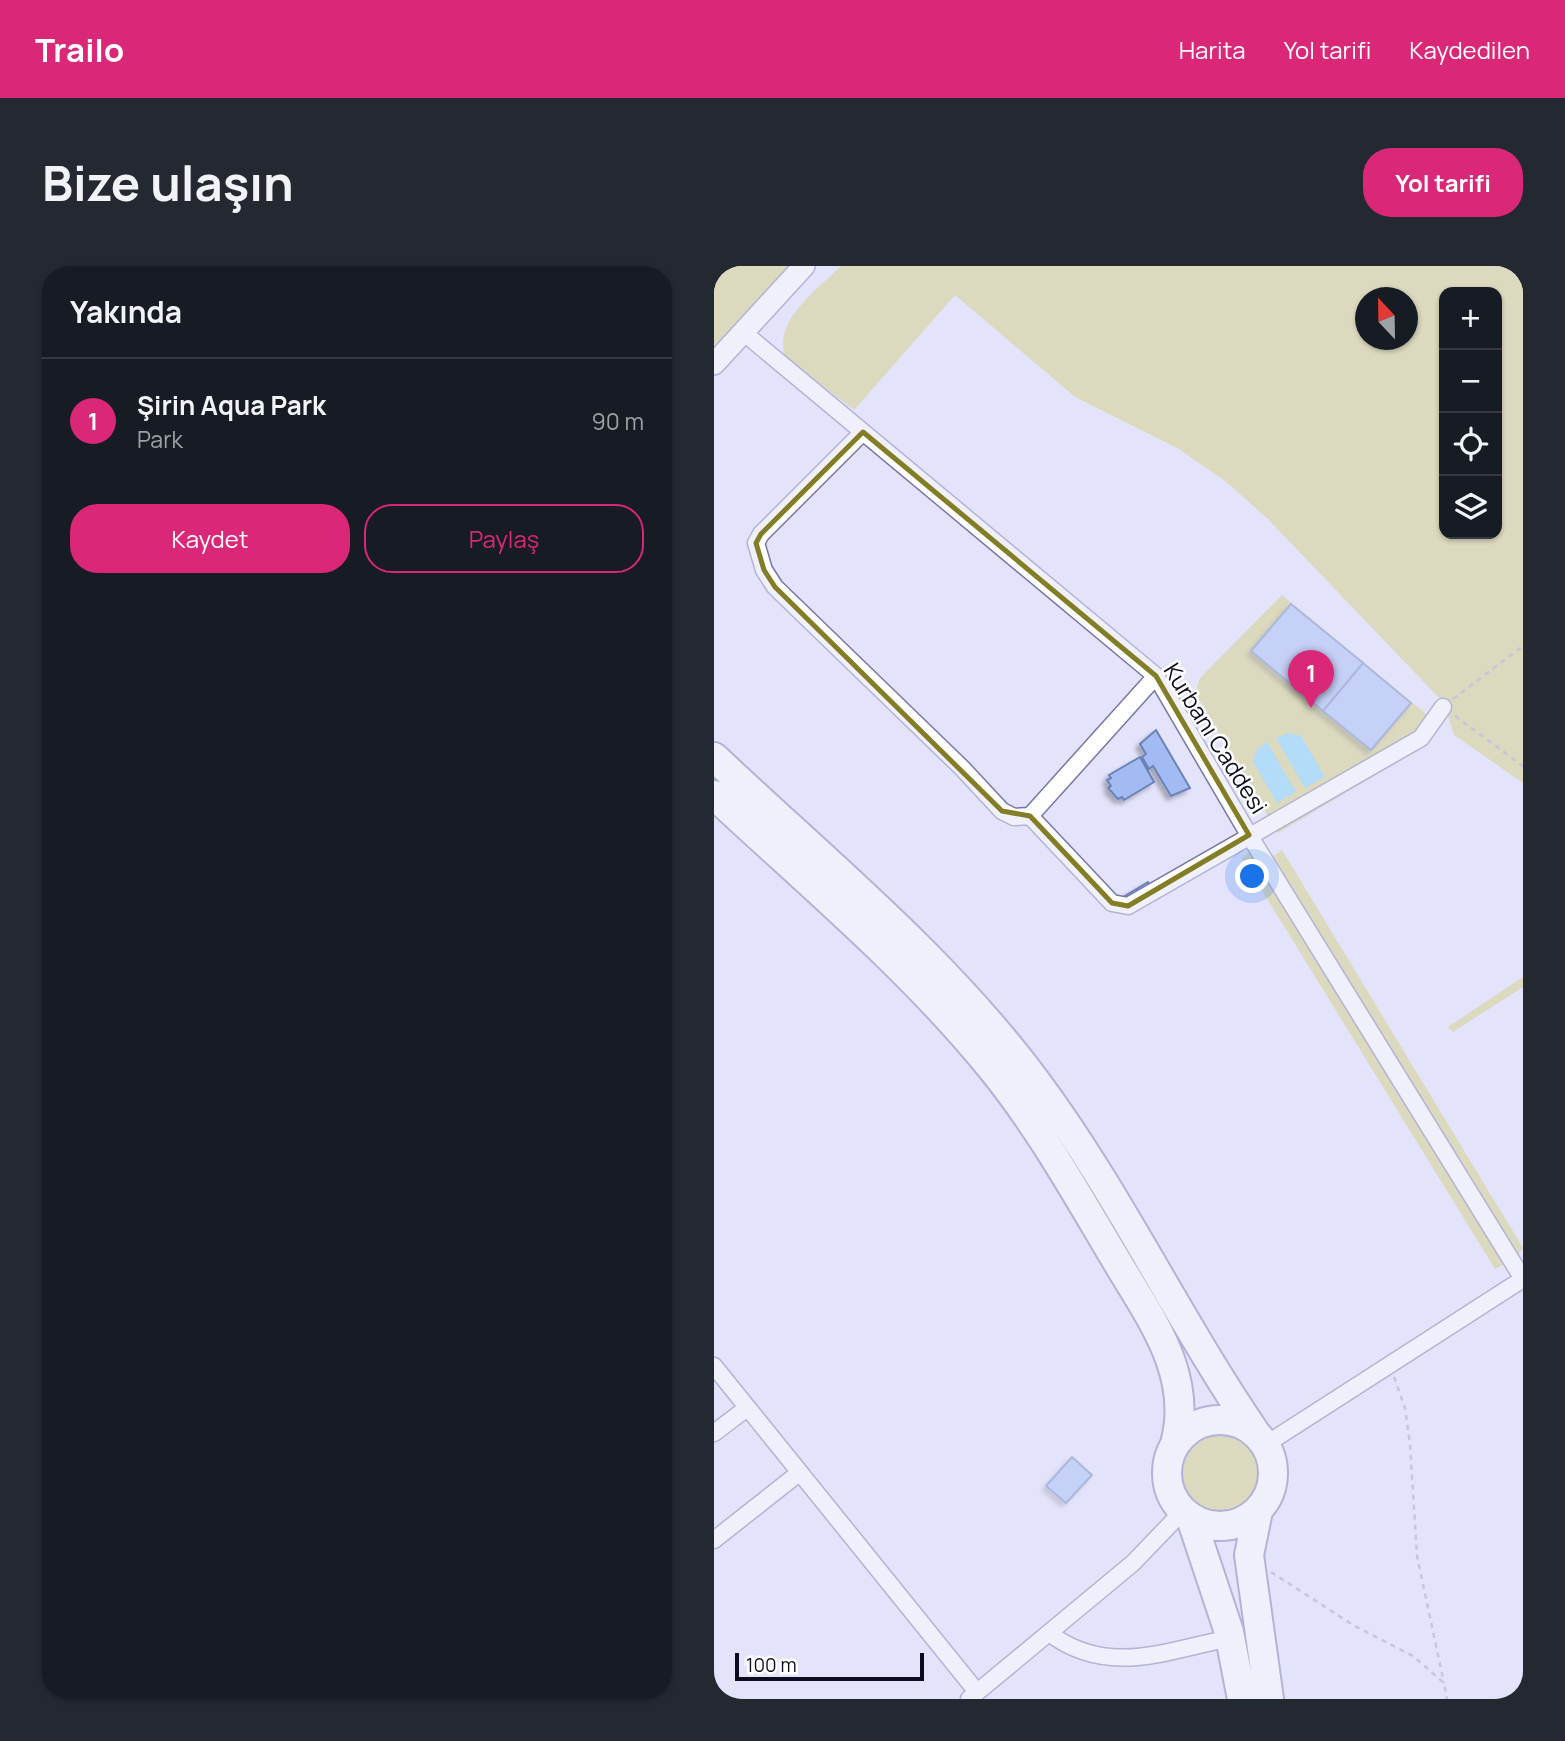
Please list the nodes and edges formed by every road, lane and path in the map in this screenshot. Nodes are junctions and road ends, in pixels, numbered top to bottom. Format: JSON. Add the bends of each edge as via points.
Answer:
{"nodes":[{"id":1,"x":804,"y":266,"type":"edge"},
{"id":2,"x":743,"y":332,"type":"junction"},
{"id":3,"x":714,"y":364,"type":"edge"},
{"id":4,"x":863,"y":432,"type":"junction"},
{"id":5,"x":1523,"y":646,"type":"edge"},
{"id":6,"x":1156,"y":676,"type":"junction"},
{"id":7,"x":1443,"y":707,"type":"junction"},
{"id":8,"x":714,"y":757,"type":"edge"},
{"id":9,"x":1523,"y":766,"type":"edge"},
{"id":10,"x":714,"y":796,"type":"edge"},
{"id":11,"x":1030,"y":816,"type":"junction"},
{"id":12,"x":1249,"y":835,"type":"junction"},
{"id":13,"x":1523,"y":1279,"type":"edge"},
{"id":14,"x":1389,"y":1365,"type":"junction"},
{"id":15,"x":714,"y":1366,"type":"edge"},
{"id":16,"x":747,"y":1408,"type":"junction"},
{"id":17,"x":714,"y":1433,"type":"edge"},
{"id":18,"x":1261,"y":1440,"type":"junction"},
{"id":19,"x":1175,"y":1444,"type":"junction"},
{"id":20,"x":799,"y":1473,"type":"junction"},
{"id":21,"x":1258,"y":1510,"type":"junction"},
{"id":22,"x":1186,"y":1515,"type":"junction"},
{"id":23,"x":714,"y":1539,"type":"edge"},
{"id":24,"x":1249,"y":1555,"type":"junction"},
{"id":25,"x":1049,"y":1633,"type":"junction"},
{"id":26,"x":1230,"y":1638,"type":"junction"},
{"id":27,"x":1444,"y":1683,"type":"junction"},
{"id":28,"x":973,"y":1695,"type":"edge"},
{"id":29,"x":1242,"y":1699,"type":"edge"},
{"id":30,"x":1269,"y":1699,"type":"edge"},
{"id":31,"x":1447,"y":1699,"type":"edge"}],
"edges":[{"from":1,"to":2,"type":"street"},
{"from":2,"to":3,"type":"street"},
{"from":2,"to":4,"type":"street","name":"Kurbanı Caddesi"},
{"from":4,"to":6,"type":"street","name":"Kurbanı Caddesi"},
{"from":4,"to":11,"type":"street","via":[[761,534],[756,543],[764,570],[775,587],[1002,811],[1014,817]]},
{"from":5,"to":7,"type":"path"},
{"from":6,"to":11,"type":"street"},
{"from":6,"to":12,"type":"street","name":"Kurbanı Caddesi"},
{"from":7,"to":9,"type":"path"},
{"from":7,"to":12,"type":"street","via":[[1421,738]]},
{"from":8,"to":18,"type":"highway","via":[[940,968],[1009,1046],[1086,1154],[1207,1359]]},
{"from":10,"to":19,"type":"highway","via":[[932,1000],[1043,1138],[1164,1342],[1181,1392]]},
{"from":11,"to":12,"type":"street","via":[[1120,907]]},
{"from":12,"to":13,"type":"street","name":"Kurbanı Caddesi"},
{"from":13,"to":14,"type":"street"},
{"from":14,"to":18,"type":"street"},
{"from":14,"to":27,"type":"path","via":[[1405,1408],[1417,1556]]},
{"from":15,"to":16,"type":"street"},
{"from":16,"to":17,"type":"street"},
{"from":16,"to":20,"type":"street"},
{"from":18,"to":19,"type":"highway","via":[[1230,1421],[1209,1421],[1189,1429]]},
{"from":18,"to":21,"type":"highway","via":[[1272,1462],[1273,1483]]},
{"from":19,"to":22,"type":"highway","via":[[1166,1474],[1171,1494]]},
{"from":20,"to":23,"type":"street"},
{"from":20,"to":28,"type":"street"},
{"from":21,"to":22,"type":"highway","via":[[1241,1522],[1220,1527]]},
{"from":21,"to":24,"type":"highway"},
{"from":22,"to":25,"type":"street"},
{"from":22,"to":26,"type":"highway"},
{"from":24,"to":27,"type":"path","via":[[1326,1609],[1413,1656]]},
{"from":24,"to":30,"type":"highway"},
{"from":25,"to":26,"type":"street","via":[[1075,1650],[1114,1659]]},
{"from":25,"to":28,"type":"street"},
{"from":26,"to":29,"type":"highway"},
{"from":27,"to":31,"type":"path"}]}
